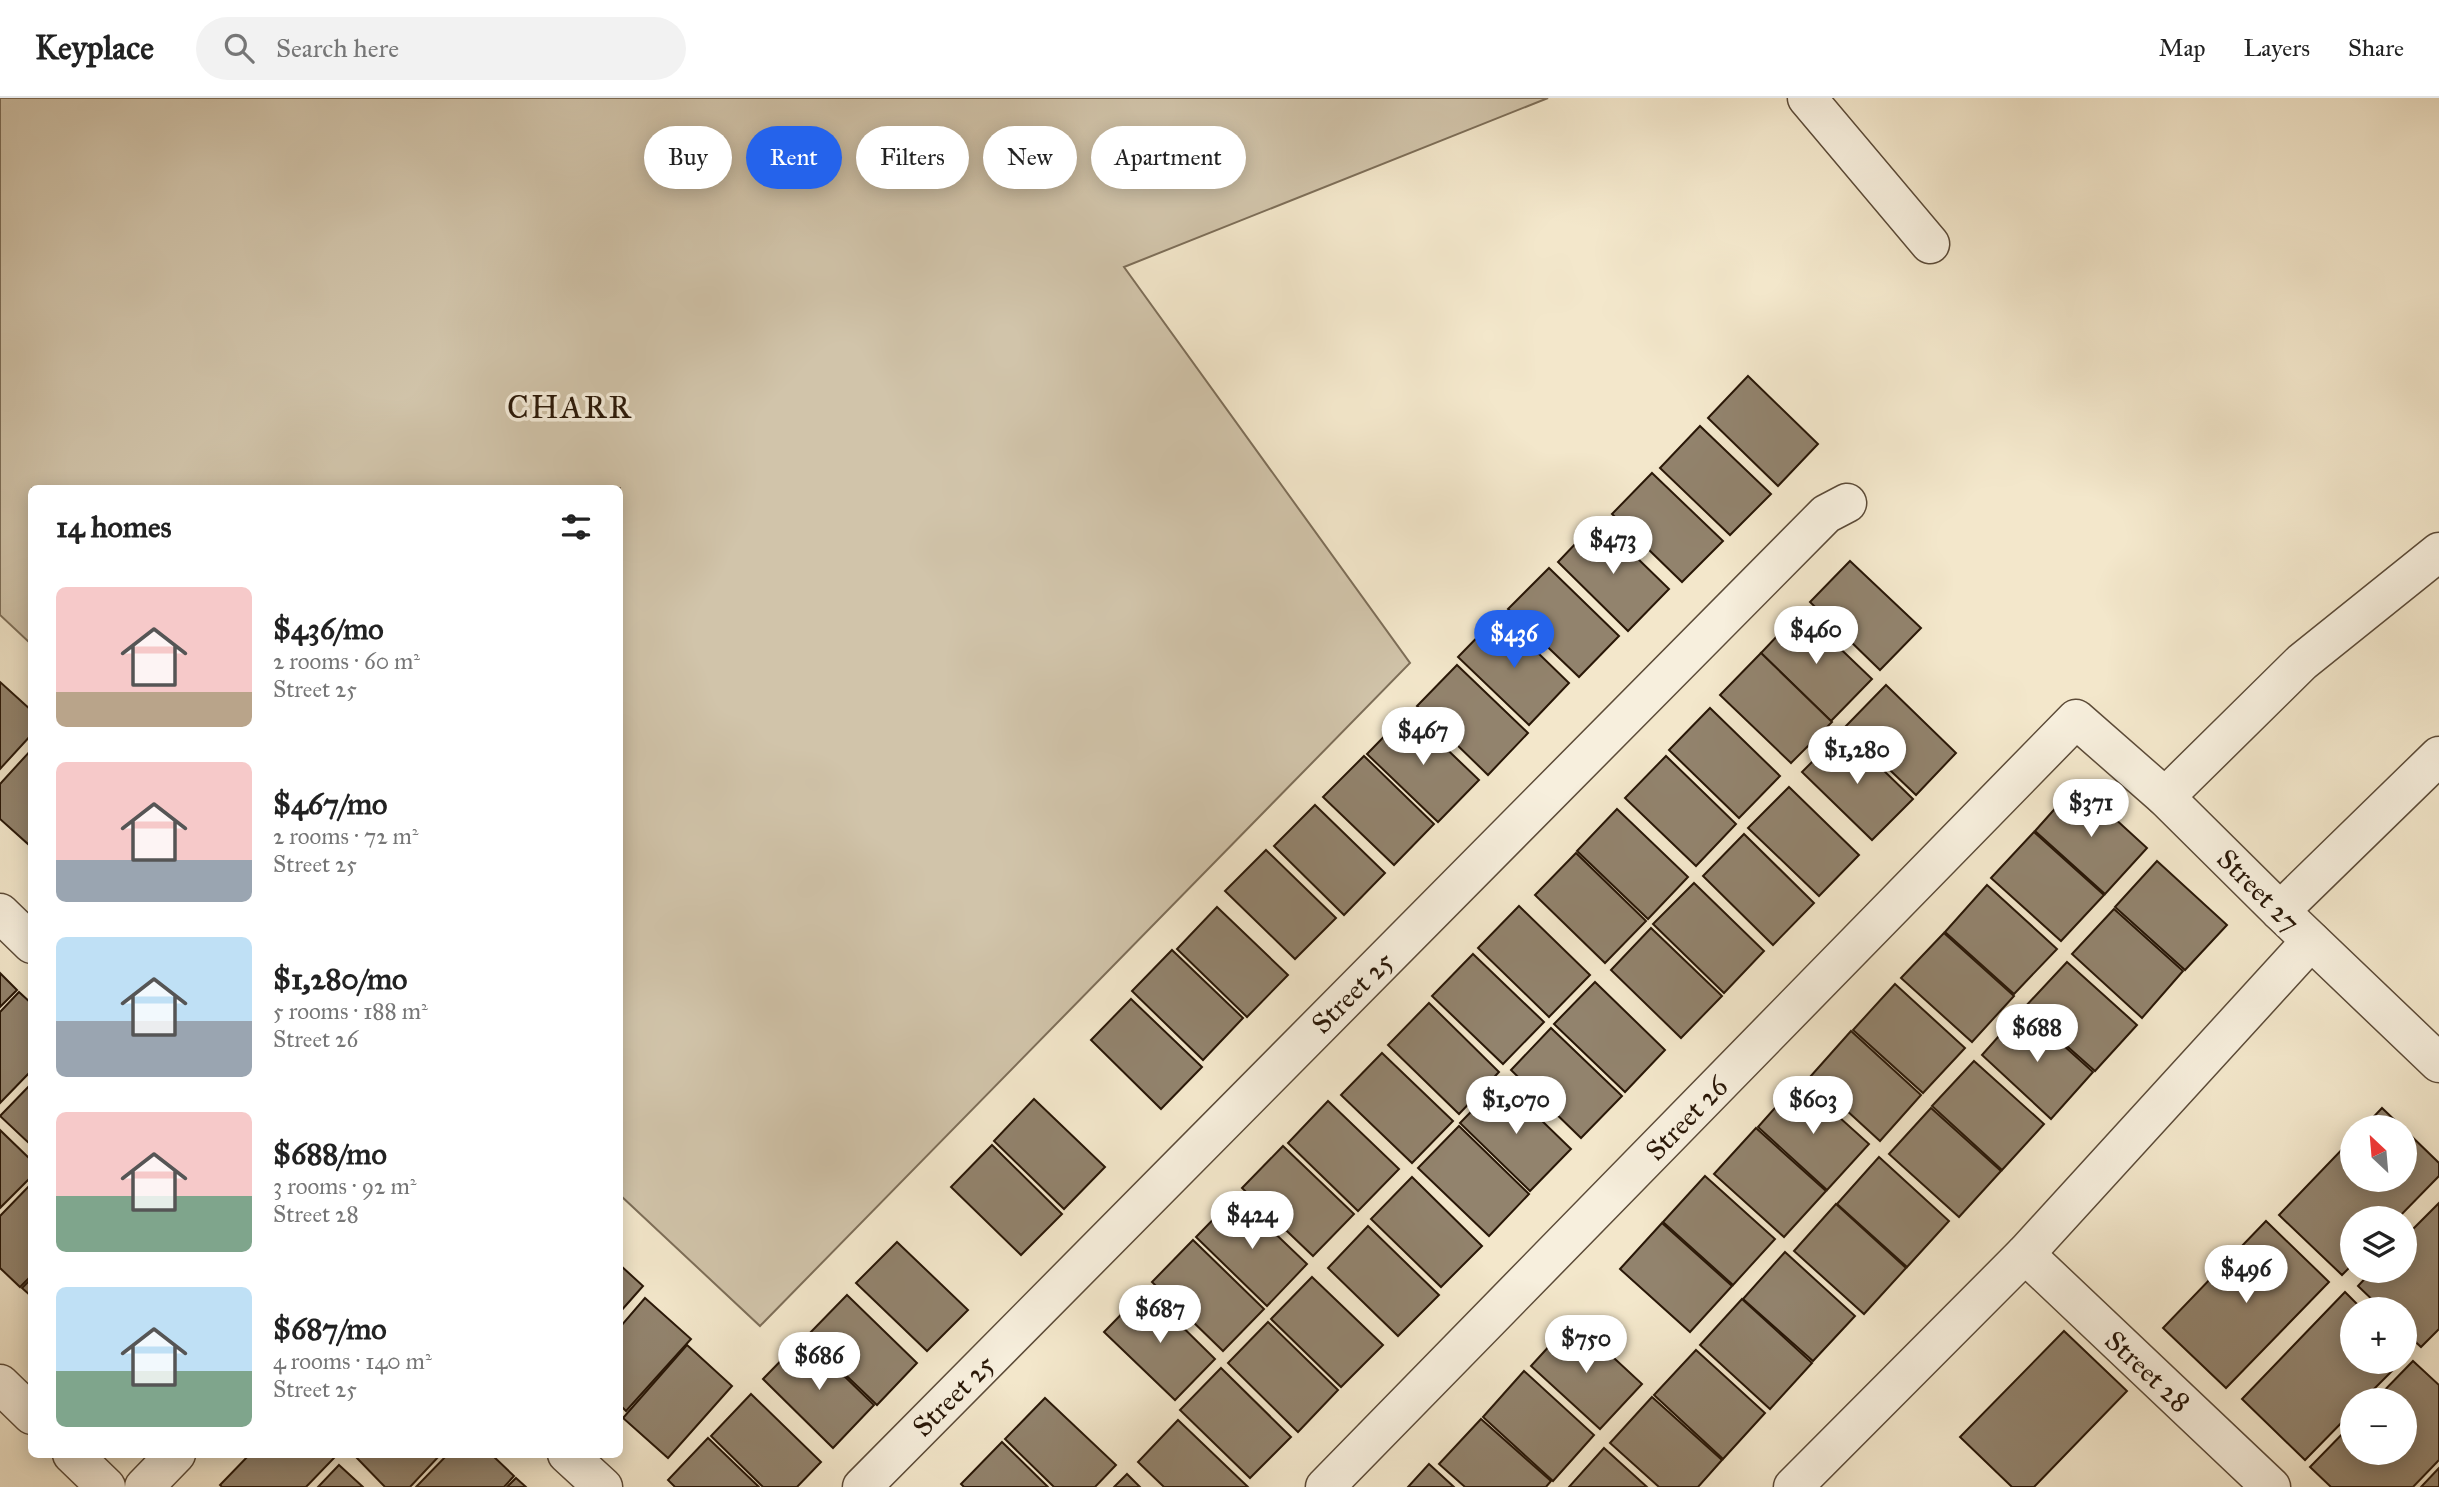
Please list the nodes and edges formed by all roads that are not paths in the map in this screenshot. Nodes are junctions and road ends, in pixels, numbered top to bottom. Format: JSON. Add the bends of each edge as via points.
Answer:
{"nodes":[{"id":1,"x":1807,"y":98,"type":"edge"},
{"id":2,"x":1930,"y":244,"type":"dead end"},
{"id":3,"x":1847,"y":503,"type":"dead end"},
{"id":4,"x":2439,"y":552,"type":"edge"},
{"id":5,"x":2076,"y":719,"type":"joint"},
{"id":6,"x":2439,"y":756,"type":"edge"},
{"id":7,"x":2165,"y":797,"type":"junction"},
{"id":8,"x":2280,"y":911,"type":"junction"},
{"id":9,"x":0,"y":913,"type":"edge"},
{"id":10,"x":28,"y":940,"type":"edge"},
{"id":11,"x":2311,"y":940,"type":"junction"},
{"id":12,"x":2439,"y":1063,"type":"edge"},
{"id":13,"x":2025,"y":1254,"type":"junction"},
{"id":14,"x":0,"y":1384,"type":"edge"},
{"id":15,"x":28,"y":1411,"type":"edge"},
{"id":16,"x":76,"y":1458,"type":"edge"},
{"id":17,"x":172,"y":1458,"type":"edge"},
{"id":18,"x":571,"y":1458,"type":"edge"},
{"id":19,"x":106,"y":1487,"type":"edge"},
{"id":20,"x":144,"y":1487,"type":"edge"},
{"id":21,"x":603,"y":1487,"type":"edge"},
{"id":22,"x":862,"y":1487,"type":"edge"},
{"id":23,"x":1325,"y":1487,"type":"edge"},
{"id":24,"x":1793,"y":1487,"type":"edge"},
{"id":25,"x":2271,"y":1487,"type":"edge"}],
"edges":[{"from":1,"to":2,"type":"street"},
{"from":3,"to":22,"type":"street","name":"Street 25","via":[[1826,514]]},
{"from":4,"to":7,"type":"street","via":[[2302,662]]},
{"from":5,"to":7,"type":"street","name":"Street 27"},
{"from":5,"to":23,"type":"street","name":"Street 26"},
{"from":6,"to":8,"type":"street"},
{"from":7,"to":8,"type":"street","name":"Street 27"},
{"from":8,"to":11,"type":"street","name":"Street 27"},
{"from":9,"to":10,"type":"street"},
{"from":11,"to":12,"type":"street","name":"Street 27"},
{"from":11,"to":13,"type":"street"},
{"from":13,"to":24,"type":"street"},
{"from":13,"to":25,"type":"street","name":"Street 28"},
{"from":14,"to":15,"type":"street"},
{"from":16,"to":19,"type":"street"},
{"from":17,"to":20,"type":"street"},
{"from":18,"to":21,"type":"street"}]}
